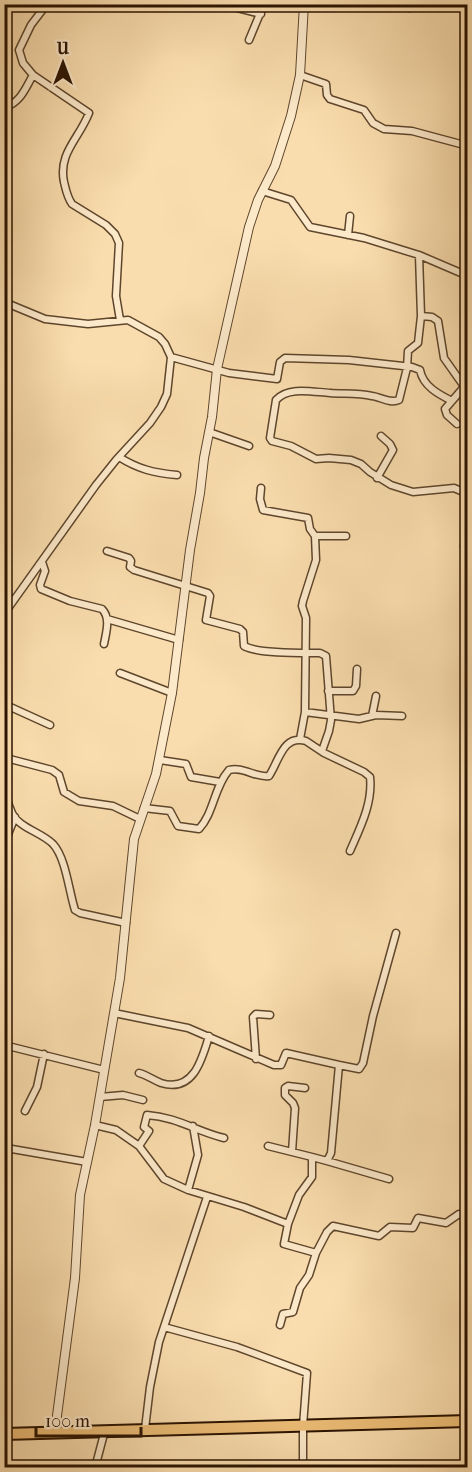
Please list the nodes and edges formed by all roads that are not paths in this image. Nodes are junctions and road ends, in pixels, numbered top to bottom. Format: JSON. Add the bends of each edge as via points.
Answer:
{"nodes":[{"id":1,"x":47,"y":4,"type":"edge"},
{"id":2,"x":264,"y":4,"type":"edge"},
{"id":3,"x":293,"y":4,"type":"edge"},
{"id":4,"x":394,"y":4,"type":"edge"},
{"id":5,"x":229,"y":6,"type":"dead end"},
{"id":6,"x":304,"y":6,"type":"edge"},
{"id":7,"x":410,"y":8,"type":"dead end"},
{"id":8,"x":261,"y":14,"type":"junction"},
{"id":9,"x":249,"y":40,"type":"dead end"},
{"id":10,"x":33,"y":75,"type":"junction"},
{"id":11,"x":300,"y":75,"type":"junction"},
{"id":12,"x":4,"y":108,"type":"edge"},
{"id":13,"x":468,"y":146,"type":"edge"},
{"id":14,"x":262,"y":191,"type":"junction"},
{"id":15,"x":350,"y":216,"type":"dead end"},
{"id":16,"x":348,"y":236,"type":"junction"},
{"id":17,"x":419,"y":255,"type":"junction"},
{"id":18,"x":468,"y":276,"type":"edge"},
{"id":19,"x":4,"y":302,"type":"edge"},
{"id":20,"x":421,"y":316,"type":"junction"},
{"id":21,"x":117,"y":321,"type":"junction"},
{"id":22,"x":171,"y":357,"type":"junction"},
{"id":23,"x":407,"y":366,"type":"junction"},
{"id":24,"x":217,"y":369,"type":"junction"},
{"id":25,"x":466,"y":390,"type":"edge"},
{"id":26,"x":452,"y":401,"type":"junction"},
{"id":27,"x":457,"y":423,"type":"dead end"},
{"id":28,"x":209,"y":432,"type":"junction"},
{"id":29,"x":381,"y":436,"type":"dead end"},
{"id":30,"x":249,"y":446,"type":"dead end"},
{"id":31,"x":119,"y":456,"type":"junction"},
{"id":32,"x":177,"y":475,"type":"dead end"},
{"id":33,"x":377,"y":478,"type":"junction"},
{"id":34,"x":261,"y":488,"type":"dead end"},
{"id":35,"x":468,"y":494,"type":"edge"},
{"id":36,"x":315,"y":536,"type":"junction"},
{"id":37,"x":346,"y":536,"type":"dead end"},
{"id":38,"x":468,"y":538,"type":"edge"},
{"id":39,"x":464,"y":546,"type":"dead end"},
{"id":40,"x":107,"y":551,"type":"dead end"},
{"id":41,"x":42,"y":562,"type":"junction"},
{"id":42,"x":186,"y":587,"type":"junction"},
{"id":43,"x":4,"y":614,"type":"edge"},
{"id":44,"x":107,"y":619,"type":"junction"},
{"id":45,"x":179,"y":640,"type":"junction"},
{"id":46,"x":104,"y":644,"type":"dead end"},
{"id":47,"x":305,"y":653,"type":"junction"},
{"id":48,"x":357,"y":669,"type":"dead end"},
{"id":49,"x":120,"y":673,"type":"dead end"},
{"id":50,"x":328,"y":691,"type":"junction"},
{"id":51,"x":172,"y":693,"type":"junction"},
{"id":52,"x":376,"y":696,"type":"dead end"},
{"id":53,"x":5,"y":705,"type":"edge"},
{"id":54,"x":305,"y":712,"type":"junction"},
{"id":55,"x":4,"y":713,"type":"edge"},
{"id":56,"x":330,"y":715,"type":"junction"},
{"id":57,"x":372,"y":716,"type":"junction"},
{"id":58,"x":402,"y":716,"type":"dead end"},
{"id":59,"x":50,"y":725,"type":"dead end"},
{"id":60,"x":300,"y":739,"type":"junction"},
{"id":61,"x":4,"y":748,"type":"edge"},
{"id":62,"x":322,"y":751,"type":"junction"},
{"id":63,"x":6,"y":758,"type":"junction"},
{"id":64,"x":160,"y":760,"type":"junction"},
{"id":65,"x":220,"y":782,"type":"junction"},
{"id":66,"x":144,"y":808,"type":"junction"},
{"id":67,"x":15,"y":817,"type":"junction"},
{"id":68,"x":140,"y":819,"type":"junction"},
{"id":69,"x":4,"y":844,"type":"edge"},
{"id":70,"x":350,"y":851,"type":"dead end"},
{"id":71,"x":126,"y":923,"type":"junction"},
{"id":72,"x":396,"y":933,"type":"dead end"},
{"id":73,"x":114,"y":1012,"type":"junction"},
{"id":74,"x":270,"y":1015,"type":"dead end"},
{"id":75,"x":209,"y":1036,"type":"junction"},
{"id":76,"x":4,"y":1045,"type":"edge"},
{"id":77,"x":44,"y":1054,"type":"junction"},
{"id":78,"x":256,"y":1059,"type":"junction"},
{"id":79,"x":339,"y":1065,"type":"junction"},
{"id":80,"x":104,"y":1070,"type":"junction"},
{"id":81,"x":138,"y":1073,"type":"dead end"},
{"id":82,"x":305,"y":1088,"type":"dead end"},
{"id":83,"x":100,"y":1097,"type":"junction"},
{"id":84,"x":143,"y":1100,"type":"dead end"},
{"id":85,"x":25,"y":1111,"type":"dead end"},
{"id":86,"x":95,"y":1125,"type":"junction"},
{"id":87,"x":193,"y":1126,"type":"junction"},
{"id":88,"x":224,"y":1138,"type":"dead end"},
{"id":89,"x":139,"y":1146,"type":"junction"},
{"id":90,"x":268,"y":1146,"type":"dead end"},
{"id":91,"x":12,"y":1149,"type":"dead end"},
{"id":92,"x":292,"y":1152,"type":"junction"},
{"id":93,"x":312,"y":1157,"type":"junction"},
{"id":94,"x":327,"y":1161,"type":"junction"},
{"id":95,"x":87,"y":1162,"type":"junction"},
{"id":96,"x":388,"y":1179,"type":"dead end"},
{"id":97,"x":188,"y":1190,"type":"junction"},
{"id":98,"x":207,"y":1197,"type":"junction"},
{"id":99,"x":468,"y":1215,"type":"edge"},
{"id":100,"x":288,"y":1224,"type":"junction"},
{"id":101,"x":316,"y":1253,"type":"junction"},
{"id":102,"x":280,"y":1325,"type":"dead end"},
{"id":103,"x":164,"y":1327,"type":"junction"},
{"id":104,"x":468,"y":1421,"type":"edge"},
{"id":105,"x":303,"y":1426,"type":"junction"},
{"id":106,"x":145,"y":1429,"type":"junction"},
{"id":107,"x":105,"y":1430,"type":"junction"},
{"id":108,"x":55,"y":1431,"type":"junction"},
{"id":109,"x":4,"y":1434,"type":"edge"},
{"id":110,"x":96,"y":1467,"type":"edge"},
{"id":111,"x":303,"y":1467,"type":"edge"}],
"edges":[{"from":1,"to":10,"type":"street","via":[[19,50]]},
{"from":2,"to":8,"type":"street"},
{"from":3,"to":6,"type":"street"},
{"from":4,"to":7,"type":"street"},
{"from":5,"to":8,"type":"street"},
{"from":6,"to":11,"type":"street"},
{"from":8,"to":9,"type":"street"},
{"from":10,"to":12,"type":"street","via":[[16,103]]},
{"from":10,"to":21,"type":"street","via":[[88,115],[64,160],[63,176],[72,204],[116,234]]},
{"from":11,"to":13,"type":"street","via":[[326,84],[330,99],[364,110],[376,126]]},
{"from":11,"to":14,"type":"street","via":[[279,156]]},
{"from":14,"to":16,"type":"street","via":[[291,200],[310,227]]},
{"from":14,"to":24,"type":"street","via":[[249,227]]},
{"from":15,"to":16,"type":"street"},
{"from":16,"to":17,"type":"street"},
{"from":17,"to":18,"type":"street"},
{"from":17,"to":20,"type":"street"},
{"from":19,"to":21,"type":"street","via":[[38,317],[97,324]]},
{"from":20,"to":23,"type":"street","via":[[418,343],[408,351]]},
{"from":20,"to":25,"type":"street","via":[[438,321],[444,358]]},
{"from":21,"to":22,"type":"street","via":[[131,321],[159,337]]},
{"from":22,"to":24,"type":"street"},
{"from":22,"to":31,"type":"street","via":[[165,400],[150,423]]},
{"from":23,"to":24,"type":"street","via":[[285,358],[274,380]]},
{"from":23,"to":26,"type":"street","via":[[420,370],[432,390]]},
{"from":23,"to":33,"type":"street","via":[[397,401],[361,394],[300,391],[276,400],[272,441],[316,459],[351,460]]},
{"from":24,"to":28,"type":"street"},
{"from":25,"to":26,"type":"street"},
{"from":26,"to":27,"type":"street","via":[[445,411]]},
{"from":28,"to":30,"type":"street"},
{"from":28,"to":42,"type":"street"},
{"from":29,"to":33,"type":"street","via":[[393,450]]},
{"from":31,"to":32,"type":"street","via":[[149,472]]},
{"from":31,"to":41,"type":"street"},
{"from":33,"to":35,"type":"street","via":[[413,492],[453,489]]},
{"from":34,"to":36,"type":"street","via":[[263,510],[308,518]]},
{"from":36,"to":37,"type":"street"},
{"from":36,"to":47,"type":"street","via":[[316,560],[302,606]]},
{"from":38,"to":39,"type":"street"},
{"from":40,"to":42,"type":"street","via":[[129,558],[134,570]]},
{"from":41,"to":43,"type":"street"},
{"from":41,"to":44,"type":"street","via":[[45,571],[41,589],[102,609]]},
{"from":42,"to":45,"type":"street"},
{"from":42,"to":47,"type":"street","via":[[209,594],[206,620],[243,630],[247,648]]},
{"from":44,"to":45,"type":"street"},
{"from":44,"to":46,"type":"street"},
{"from":45,"to":51,"type":"street"},
{"from":47,"to":50,"type":"street","via":[[326,656]]},
{"from":47,"to":54,"type":"street"},
{"from":48,"to":50,"type":"street","via":[[352,691]]},
{"from":49,"to":51,"type":"street"},
{"from":50,"to":56,"type":"street"},
{"from":51,"to":64,"type":"street"},
{"from":52,"to":57,"type":"street"},
{"from":53,"to":55,"type":"street"},
{"from":53,"to":59,"type":"street"},
{"from":54,"to":56,"type":"street"},
{"from":54,"to":60,"type":"street"},
{"from":56,"to":57,"type":"street","via":[[359,719]]},
{"from":56,"to":62,"type":"street"},
{"from":57,"to":58,"type":"street"},
{"from":60,"to":62,"type":"street"},
{"from":60,"to":65,"type":"street","via":[[289,742],[268,776],[232,769]]},
{"from":61,"to":63,"type":"street"},
{"from":62,"to":70,"type":"street","via":[[370,777],[366,814]]},
{"from":63,"to":67,"type":"street","via":[[4,784]]},
{"from":63,"to":68,"type":"street","via":[[52,770],[60,776],[64,792],[75,800],[113,806]]},
{"from":64,"to":65,"type":"street","via":[[186,764],[191,777]]},
{"from":64,"to":66,"type":"street"},
{"from":65,"to":66,"type":"street","via":[[200,829],[178,826],[170,811]]},
{"from":66,"to":68,"type":"street"},
{"from":67,"to":69,"type":"street"},
{"from":67,"to":71,"type":"street","via":[[57,850],[76,912]]},
{"from":68,"to":71,"type":"street","via":[[133,848]]},
{"from":71,"to":73,"type":"street"},
{"from":72,"to":79,"type":"street","via":[[363,1063],[359,1069]]},
{"from":73,"to":75,"type":"street"},
{"from":73,"to":80,"type":"street"},
{"from":74,"to":78,"type":"street","via":[[253,1015]]},
{"from":75,"to":78,"type":"street"},
{"from":75,"to":81,"type":"street","via":[[197,1070],[188,1082],[162,1083]]},
{"from":76,"to":77,"type":"street"},
{"from":77,"to":80,"type":"street"},
{"from":77,"to":85,"type":"street","via":[[37,1088]]},
{"from":78,"to":79,"type":"street","via":[[279,1066],[289,1053]]},
{"from":79,"to":94,"type":"street","via":[[333,1139]]},
{"from":80,"to":83,"type":"street"},
{"from":82,"to":92,"type":"street","via":[[285,1088],[286,1097],[295,1108]]},
{"from":83,"to":84,"type":"street","via":[[123,1095]]},
{"from":83,"to":86,"type":"street"},
{"from":86,"to":89,"type":"street","via":[[116,1130]]},
{"from":86,"to":95,"type":"street"},
{"from":87,"to":88,"type":"street"},
{"from":87,"to":89,"type":"street","via":[[147,1115],[144,1126],[148,1131]]},
{"from":87,"to":97,"type":"street","via":[[198,1155]]},
{"from":89,"to":97,"type":"street","via":[[164,1179]]},
{"from":90,"to":92,"type":"street"},
{"from":91,"to":95,"type":"street"},
{"from":92,"to":93,"type":"street"},
{"from":93,"to":94,"type":"street"},
{"from":93,"to":100,"type":"street","via":[[312,1177],[299,1195]]},
{"from":94,"to":96,"type":"street"},
{"from":95,"to":108,"type":"street"},
{"from":97,"to":98,"type":"street"},
{"from":98,"to":100,"type":"street"},
{"from":98,"to":103,"type":"street"},
{"from":99,"to":101,"type":"street","via":[[459,1214],[446,1223],[418,1218],[411,1229],[390,1227],[376,1236],[333,1226]]},
{"from":100,"to":101,"type":"street","via":[[284,1244]]},
{"from":101,"to":102,"type":"street","via":[[293,1312],[283,1314]]},
{"from":103,"to":105,"type":"street","via":[[305,1371]]},
{"from":103,"to":106,"type":"street"},
{"from":104,"to":105,"type":"highway"},
{"from":105,"to":106,"type":"highway"},
{"from":105,"to":111,"type":"street"},
{"from":106,"to":107,"type":"highway"},
{"from":107,"to":108,"type":"highway"},
{"from":107,"to":110,"type":"street"},
{"from":108,"to":109,"type":"highway"}]}
